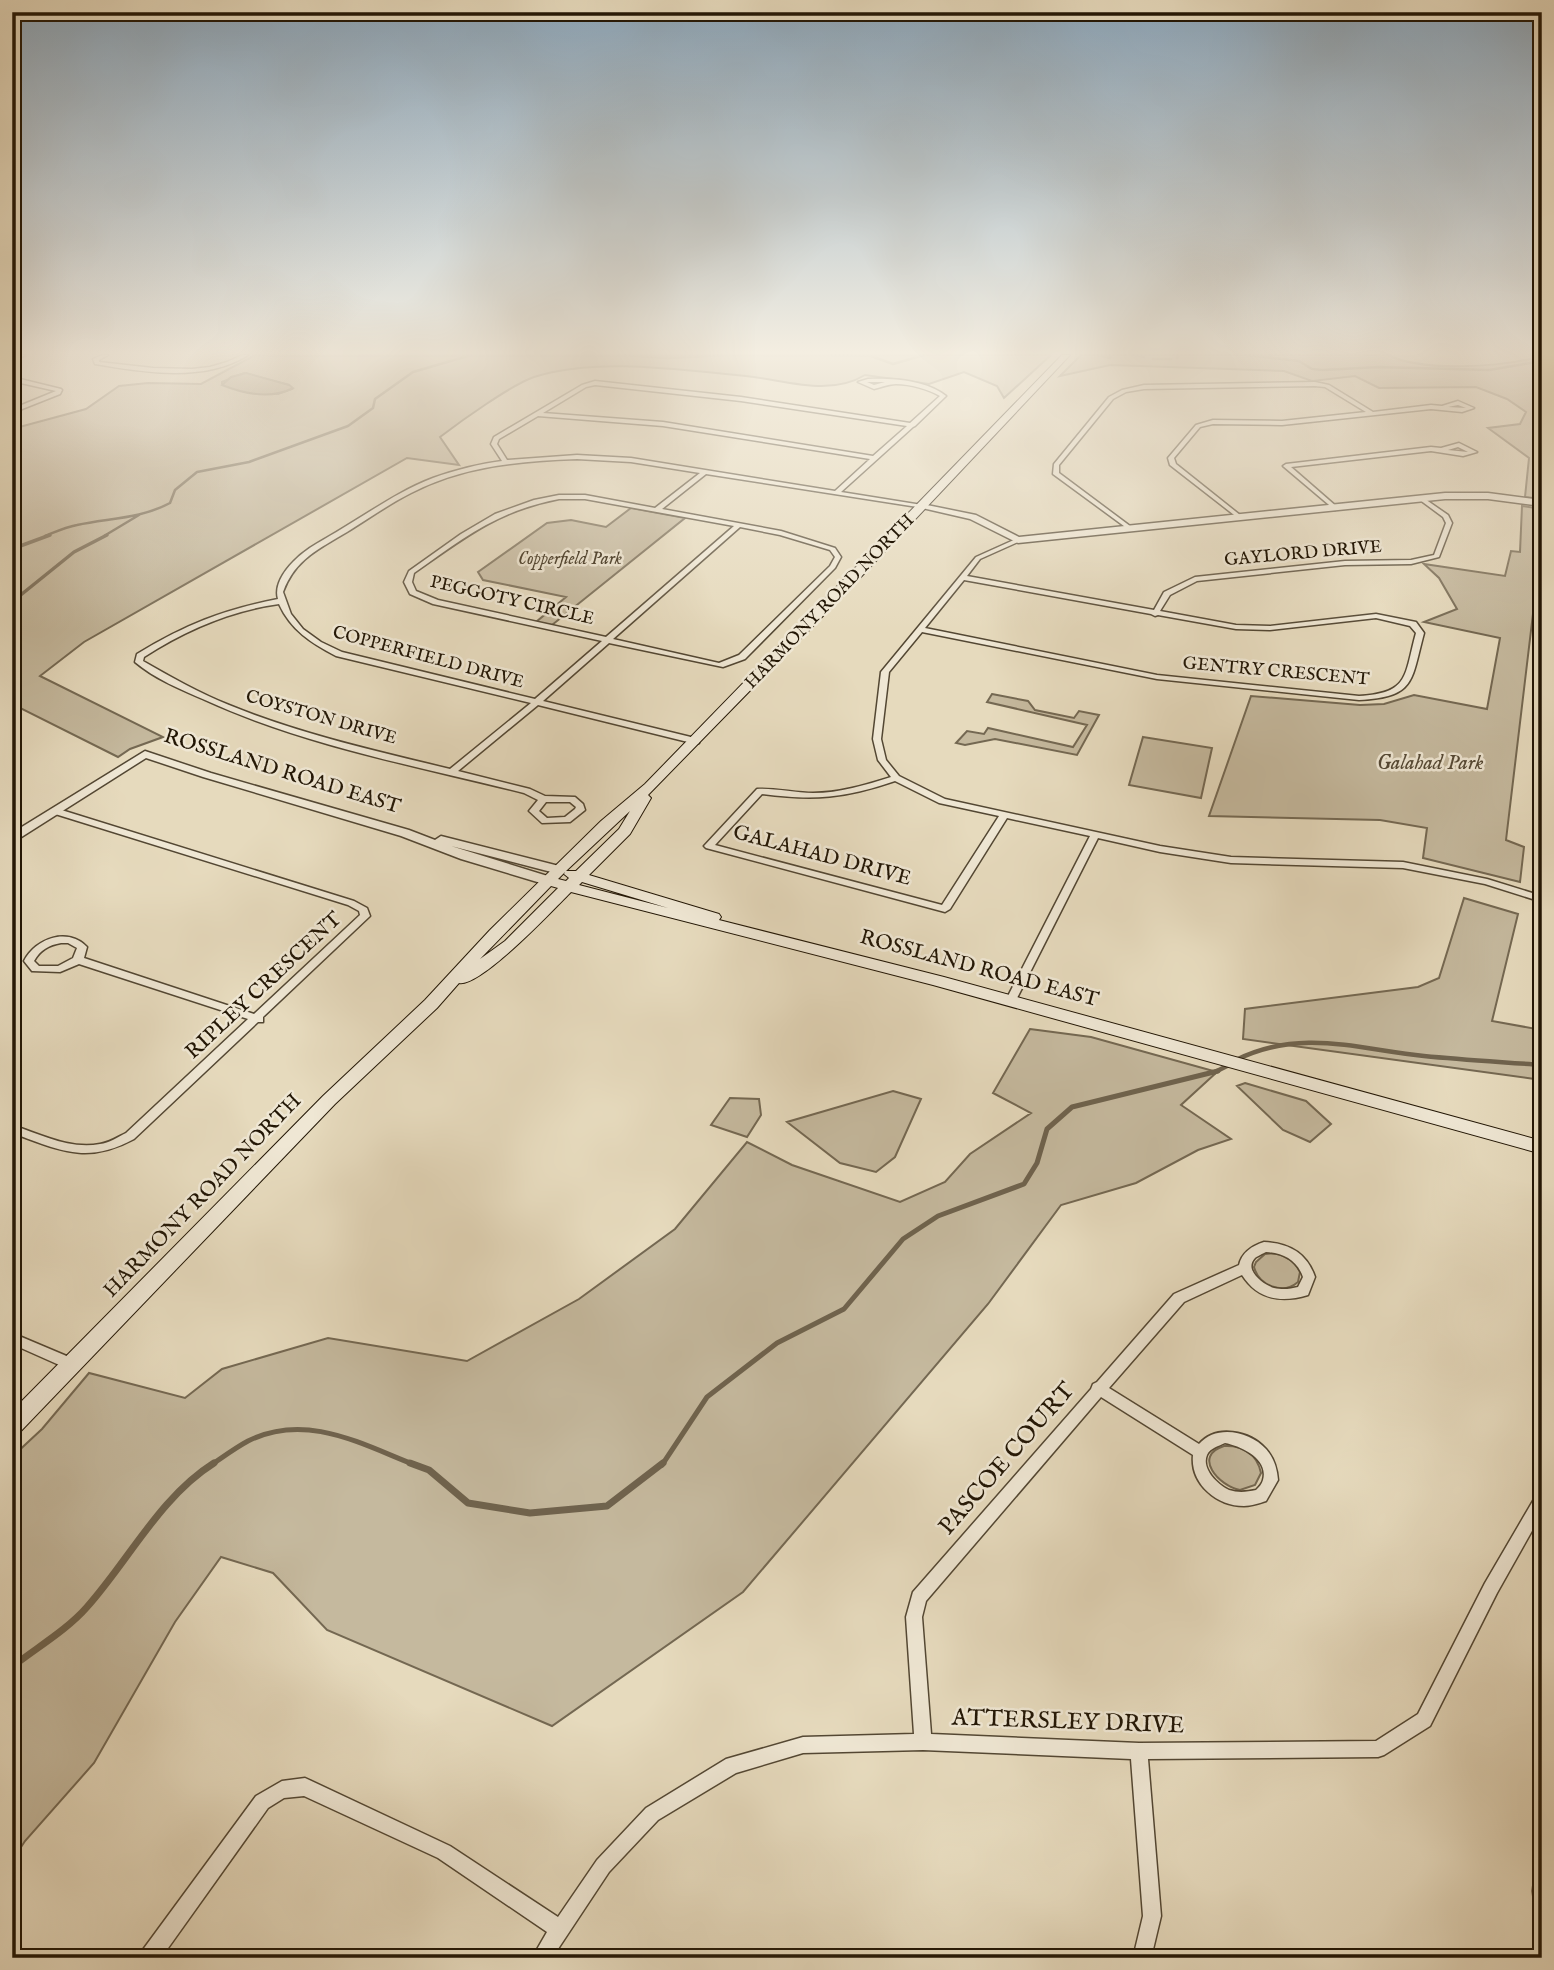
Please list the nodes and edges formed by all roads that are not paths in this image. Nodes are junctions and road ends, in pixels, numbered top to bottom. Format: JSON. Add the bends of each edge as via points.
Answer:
{"nodes":[{"id":1,"x":496,"y":447,"type":"edge"},
{"id":2,"x":806,"y":447,"type":"edge"},
{"id":3,"x":888,"y":447,"type":"edge"},
{"id":4,"x":979,"y":447,"type":"edge"},
{"id":5,"x":1071,"y":447,"type":"edge"},
{"id":6,"x":1180,"y":447,"type":"edge"},
{"id":7,"x":1444,"y":449,"type":"dead end"},
{"id":8,"x":875,"y":458,"type":"junction"},
{"id":9,"x":506,"y":463,"type":"junction"},
{"id":10,"x":705,"y":472,"type":"junction"},
{"id":11,"x":837,"y":492,"type":"junction"},
{"id":12,"x":1422,"y":499,"type":"junction"},
{"id":13,"x":1542,"y":503,"type":"edge"},
{"id":14,"x":922,"y":507,"type":"junction"},
{"id":15,"x":1335,"y":508,"type":"junction"},
{"id":16,"x":657,"y":510,"type":"junction"},
{"id":17,"x":1238,"y":516,"type":"junction"},
{"id":18,"x":739,"y":526,"type":"junction"},
{"id":19,"x":1128,"y":527,"type":"junction"},
{"id":20,"x":1018,"y":540,"type":"junction"},
{"id":21,"x":962,"y":577,"type":"junction"},
{"id":22,"x":281,"y":601,"type":"junction"},
{"id":23,"x":1156,"y":614,"type":"junction"},
{"id":24,"x":919,"y":629,"type":"junction"},
{"id":25,"x":607,"y":639,"type":"junction"},
{"id":26,"x":536,"y":703,"type":"junction"},
{"id":27,"x":695,"y":741,"type":"junction"},
{"id":28,"x":453,"y":771,"type":"junction"},
{"id":29,"x":896,"y":778,"type":"junction"},
{"id":30,"x":650,"y":787,"type":"junction"},
{"id":31,"x":543,"y":799,"type":"junction"},
{"id":32,"x":55,"y":811,"type":"junction"},
{"id":33,"x":1003,"y":817,"type":"junction"},
{"id":34,"x":1095,"y":835,"type":"junction"},
{"id":35,"x":12,"y":839,"type":"edge"},
{"id":36,"x":554,"y":875,"type":"junction"},
{"id":37,"x":574,"y":881,"type":"junction"},
{"id":38,"x":1542,"y":899,"type":"edge"},
{"id":39,"x":78,"y":960,"type":"junction"},
{"id":40,"x":1011,"y":1000,"type":"junction"},
{"id":41,"x":431,"y":1004,"type":"junction"},
{"id":42,"x":259,"y":1019,"type":"junction"},
{"id":43,"x":12,"y":1129,"type":"edge"},
{"id":44,"x":1542,"y":1148,"type":"edge"},
{"id":45,"x":1245,"y":1268,"type":"junction"},
{"id":46,"x":12,"y":1338,"type":"edge"},
{"id":47,"x":71,"y":1364,"type":"junction"},
{"id":48,"x":1098,"y":1388,"type":"junction"},
{"id":49,"x":12,"y":1425,"type":"edge"},
{"id":50,"x":1200,"y":1452,"type":"junction"},
{"id":51,"x":1542,"y":1499,"type":"edge"},
{"id":52,"x":1538,"y":1519,"type":"edge"},
{"id":53,"x":923,"y":1742,"type":"junction"},
{"id":54,"x":1139,"y":1751,"type":"junction"},
{"id":55,"x":1542,"y":1883,"type":"edge"},
{"id":56,"x":1542,"y":1899,"type":"edge"},
{"id":57,"x":559,"y":1929,"type":"junction"},
{"id":58,"x":149,"y":1958,"type":"edge"},
{"id":59,"x":541,"y":1958,"type":"edge"},
{"id":60,"x":1142,"y":1958,"type":"edge"}],
"edges":[{"from":1,"to":9,"type":"street"},
{"from":2,"to":8,"type":"street"},
{"from":3,"to":8,"type":"street"},
{"from":4,"to":14,"type":"main road","name":"HARMONY ROAD NORTH"},
{"from":5,"to":19,"type":"street","via":[[1056,465],[1056,474]]},
{"from":6,"to":17,"type":"street","via":[[1171,458],[1173,465]]},
{"from":7,"to":15,"type":"street","via":[[1286,466]]},
{"from":8,"to":11,"type":"street"},
{"from":9,"to":10,"type":"street","via":[[595,456]]},
{"from":9,"to":22,"type":"street","via":[[412,489],[302,556],[284,575]]},
{"from":10,"to":11,"type":"street"},
{"from":10,"to":16,"type":"street"},
{"from":11,"to":14,"type":"street"},
{"from":12,"to":13,"type":"street","via":[[1467,495]]},
{"from":12,"to":15,"type":"street"},
{"from":12,"to":23,"type":"street","name":"GAYLORD DRIVE","via":[[1449,523],[1437,556],[1411,562],[1345,563],[1195,579],[1167,594]]},
{"from":14,"to":20,"type":"street","via":[[973,517]]},
{"from":14,"to":27,"type":"main road","name":"HARMONY ROAD NORTH"},
{"from":15,"to":17,"type":"street"},
{"from":16,"to":18,"type":"street","name":"PEGGOTY CIRCLE"},
{"from":16,"to":25,"type":"street","name":"PEGGOTY CIRCLE","via":[[584,497],[533,500],[509,507],[411,572],[408,582],[414,592],[436,602]]},
{"from":17,"to":19,"type":"street"},
{"from":18,"to":25,"type":"street"},
{"from":18,"to":25,"type":"street","name":"PEGGOTY CIRCLE","via":[[833,549],[838,556],[834,567],[732,663],[720,665]]},
{"from":19,"to":20,"type":"street"},
{"from":20,"to":21,"type":"street","via":[[978,558]]},
{"from":21,"to":23,"type":"street","name":"GENTRY CRESCENT"},
{"from":21,"to":24,"type":"street"},
{"from":22,"to":26,"type":"street","name":"COPPERFIELD DRIVE","via":[[307,639],[339,654]]},
{"from":22,"to":28,"type":"street","name":"COYSTON DRIVE","via":[[196,622],[140,656],[139,662],[237,711]]},
{"from":23,"to":24,"type":"street","name":"GENTRY CRESCENT","via":[[1256,628],[1386,617],[1413,624],[1420,633],[1402,687],[1383,696],[1359,698],[1157,677]]},
{"from":24,"to":29,"type":"street","via":[[885,672],[877,739],[882,760]]},
{"from":25,"to":26,"type":"street"},
{"from":26,"to":27,"type":"street","name":"COPPERFIELD DRIVE"},
{"from":26,"to":28,"type":"street"},
{"from":27,"to":30,"type":"main road","name":"HARMONY ROAD NORTH"},
{"from":28,"to":31,"type":"street"},
{"from":29,"to":33,"type":"street","via":[[942,801]]},
{"from":29,"to":33,"type":"street","name":"GALAHAD DRIVE","via":[[857,792],[812,798],[761,791],[709,846],[945,909]]},
{"from":30,"to":36,"type":"main road","name":"HARMONY ROAD NORTH"},
{"from":30,"to":37,"type":"main road","name":"HARMONY ROAD NORTH","via":[[625,831]]},
{"from":31,"to":31,"type":"street","via":[[534,811],[545,821],[567,820],[580,810],[572,799]]},
{"from":32,"to":35,"type":"street"},
{"from":32,"to":36,"type":"street","name":"ROSSLAND ROAD EAST","via":[[145,754],[405,833],[465,856]]},
{"from":32,"to":42,"type":"street","name":"RIPLEY CRESCENT","via":[[364,910],[360,923]]},
{"from":33,"to":34,"type":"street"},
{"from":34,"to":38,"type":"street","via":[[1231,860],[1402,865],[1468,877]]},
{"from":34,"to":40,"type":"street"},
{"from":36,"to":37,"type":"main road","name":"ROSSLAND ROAD EAST"},
{"from":36,"to":41,"type":"main road","name":"HARMONY ROAD NORTH"},
{"from":37,"to":40,"type":"main road","name":"ROSSLAND ROAD EAST","via":[[685,919]]},
{"from":37,"to":41,"type":"main road","name":"HARMONY ROAD NORTH","via":[[510,944]]},
{"from":39,"to":39,"type":"street","via":[[51,971],[36,969],[29,961],[42,946],[67,940],[82,947]]},
{"from":39,"to":42,"type":"street"},
{"from":40,"to":44,"type":"main road","name":"ROSSLAND ROAD EAST"},
{"from":41,"to":47,"type":"main road","name":"HARMONY ROAD NORTH","via":[[329,1100]]},
{"from":42,"to":43,"type":"street","name":"RIPLEY CRESCENT","via":[[115,1147],[98,1152],[80,1150]]},
{"from":45,"to":45,"type":"street","name":"PASCOE COURT","via":[[1263,1291],[1285,1296],[1303,1291],[1309,1277],[1294,1254],[1274,1247],[1249,1254]]},
{"from":45,"to":48,"type":"street","name":"PASCOE COURT","via":[[1179,1298]]},
{"from":46,"to":47,"type":"street"},
{"from":47,"to":49,"type":"main road","name":"HARMONY ROAD NORTH"},
{"from":48,"to":50,"type":"street"},
{"from":48,"to":53,"type":"street","name":"PASCOE COURT","via":[[919,1597],[914,1618]]},
{"from":50,"to":50,"type":"street","via":[[1200,1472],[1215,1491],[1251,1500],[1268,1489],[1271,1469],[1259,1450],[1248,1443],[1214,1439]]},
{"from":51,"to":52,"type":"street","name":"ATTERSLEY DRIVE"},
{"from":52,"to":54,"type":"street","name":"ATTERSLEY DRIVE","via":[[1490,1588],[1424,1720],[1378,1749]]},
{"from":53,"to":54,"type":"street","name":"ATTERSLEY DRIVE"},
{"from":53,"to":57,"type":"street","name":"ATTERSLEY DRIVE","via":[[803,1745],[732,1765],[652,1814],[603,1866]]},
{"from":54,"to":60,"type":"street","via":[[1152,1916]]},
{"from":55,"to":56,"type":"street"},
{"from":57,"to":58,"type":"street","via":[[444,1852],[305,1787],[282,1790],[262,1802]]},
{"from":57,"to":59,"type":"street","name":"ATTERSLEY DRIVE"}]}
